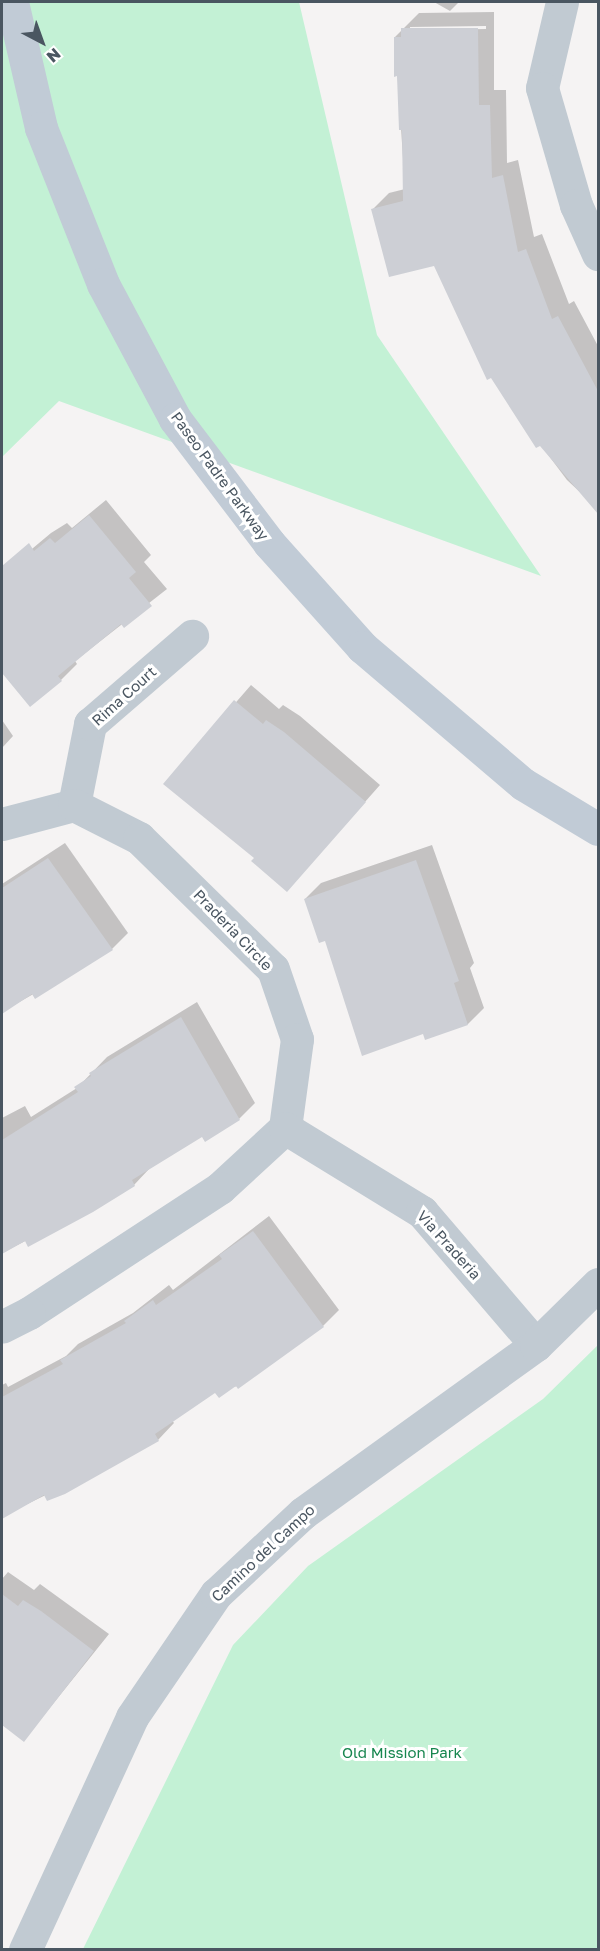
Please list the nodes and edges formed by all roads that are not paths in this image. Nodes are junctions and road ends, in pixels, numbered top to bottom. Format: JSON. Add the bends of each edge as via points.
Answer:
{"nodes":[{"id":1,"x":12,"y":2,"type":"edge"},
{"id":2,"x":562,"y":2,"type":"edge"},
{"id":3,"x":598,"y":254,"type":"edge"},
{"id":4,"x":192,"y":636,"type":"dead end"},
{"id":5,"x":74,"y":805,"type":"junction"},
{"id":6,"x":2,"y":824,"type":"edge"},
{"id":7,"x":598,"y":829,"type":"edge"},
{"id":8,"x":285,"y":1128,"type":"junction"},
{"id":9,"x":598,"y":1284,"type":"edge"},
{"id":10,"x":2,"y":1327,"type":"edge"},
{"id":11,"x":536,"y":1345,"type":"junction"},
{"id":12,"x":25,"y":1950,"type":"edge"}],
"edges":[{"from":1,"to":7,"type":"main road","name":"Paseo Padre Parkway","via":[[45,138],[103,284],[175,419],[269,543],[362,647],[523,784]]},
{"from":2,"to":3,"type":"street","via":[[542,88],[576,205]]},
{"from":4,"to":5,"type":"street","name":"Rima Court","via":[[90,724]]},
{"from":5,"to":6,"type":"street"},
{"from":5,"to":8,"type":"street","name":"Praderia Circle","via":[[139,838],[273,969],[297,1040]]},
{"from":8,"to":10,"type":"street","via":[[220,1188]]},
{"from":8,"to":11,"type":"street","name":"Via Praderia","via":[[422,1212]]},
{"from":9,"to":11,"type":"street","name":"Camino del Campo"},
{"from":11,"to":12,"type":"street","name":"Camino del Campo","via":[[303,1513],[216,1594],[132,1717]]}]}
